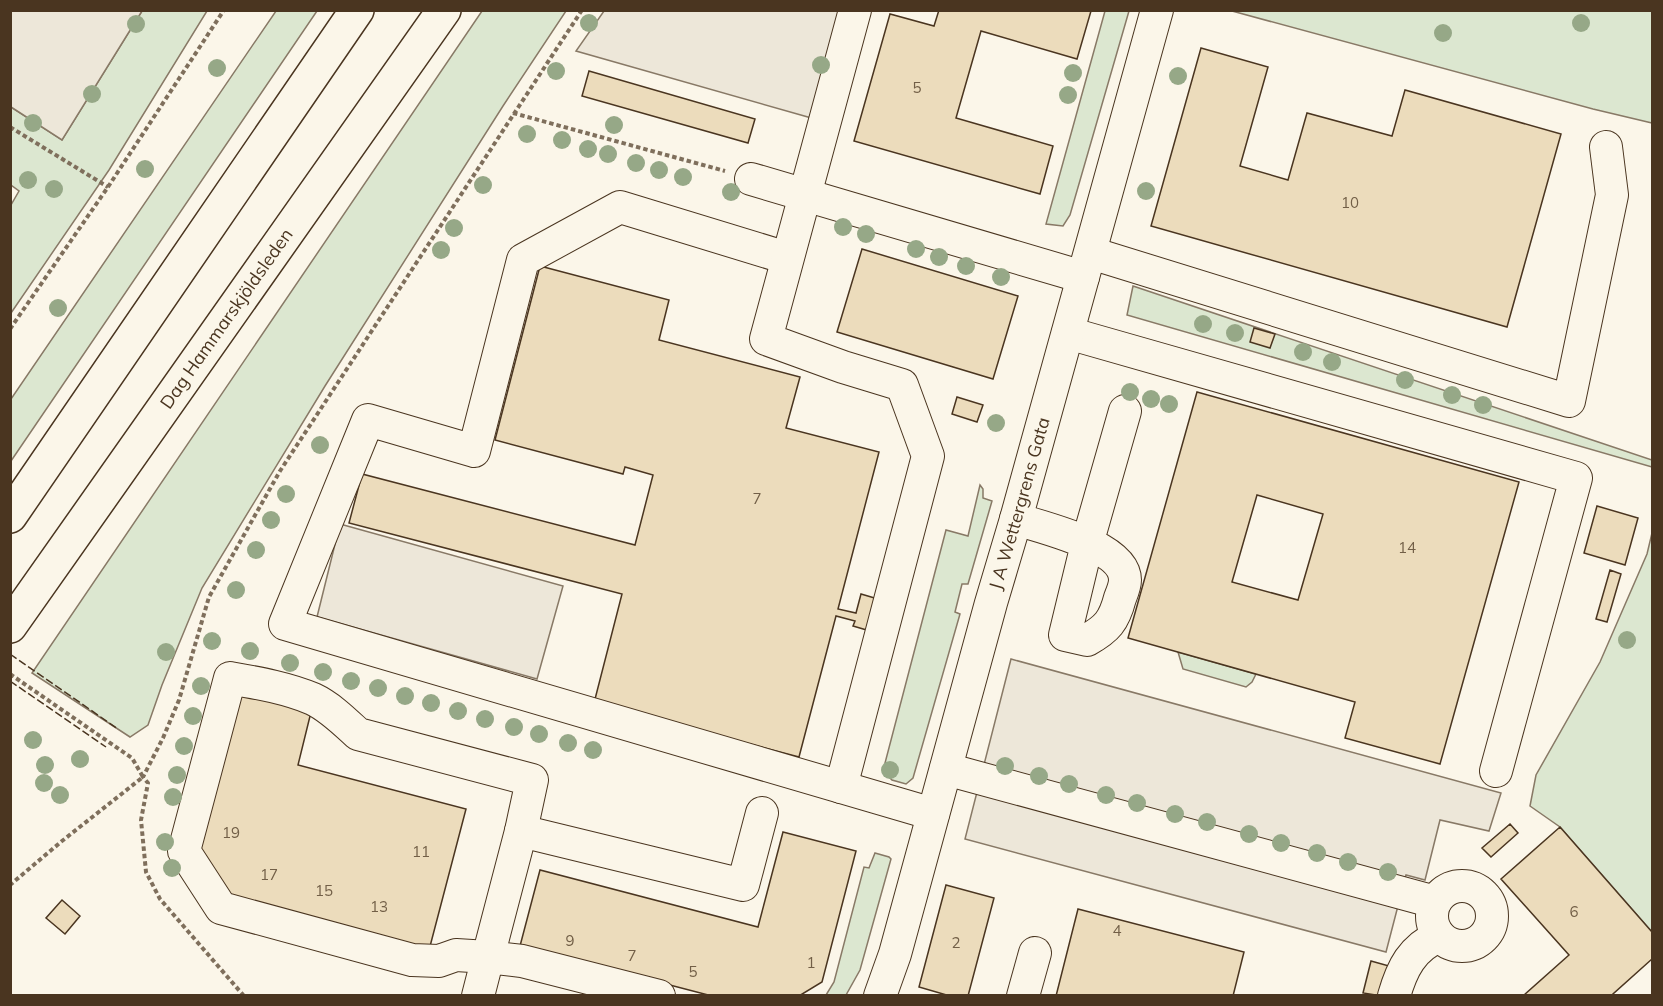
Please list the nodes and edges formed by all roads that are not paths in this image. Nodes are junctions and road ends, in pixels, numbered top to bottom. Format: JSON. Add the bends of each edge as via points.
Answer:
{"nodes":[{"id":1,"x":357,"y":10,"type":"edge"},
{"id":2,"x":444,"y":10,"type":"edge"},
{"id":3,"x":855,"y":10,"type":"edge"},
{"id":4,"x":1157,"y":10,"type":"edge"},
{"id":5,"x":1606,"y":147,"type":"dead end"},
{"id":6,"x":751,"y":179,"type":"road end"},
{"id":7,"x":806,"y":194,"type":"junction"},
{"id":8,"x":788,"y":258,"type":"junction"},
{"id":9,"x":1087,"y":265,"type":"junction"},
{"id":10,"x":1068,"y":333,"type":"junction"},
{"id":11,"x":1125,"y":411,"type":"dead end"},
{"id":12,"x":10,"y":516,"type":"edge"},
{"id":13,"x":1016,"y":519,"type":"junction"},
{"id":14,"x":10,"y":626,"type":"edge"},
{"id":15,"x":946,"y":769,"type":"junction"},
{"id":16,"x":1496,"y":771,"type":"dead end"},
{"id":17,"x":841,"y":787,"type":"junction"},
{"id":18,"x":762,"y":813,"type":"dead end"},
{"id":19,"x":933,"y":814,"type":"junction"},
{"id":20,"x":521,"y":831,"type":"junction"},
{"id":21,"x":1435,"y":902,"type":"junction"},
{"id":22,"x":1439,"y":936,"type":"junction"},
{"id":23,"x":1035,"y":953,"type":"dead end"},
{"id":24,"x":488,"y":957,"type":"junction"},
{"id":25,"x":478,"y":996,"type":"edge"},
{"id":26,"x":659,"y":996,"type":"edge"},
{"id":27,"x":880,"y":996,"type":"edge"},
{"id":28,"x":1023,"y":996,"type":"edge"},
{"id":29,"x":1394,"y":996,"type":"edge"}],
"edges":[{"from":1,"to":12,"type":"main road"},
{"from":2,"to":14,"type":"main road","name":"Dag Hammarskjöldsleden"},
{"from":3,"to":7,"type":"street"},
{"from":4,"to":9,"type":"street","name":"J A Wettergrens Gata"},
{"from":5,"to":9,"type":"street","via":[[1612,195],[1569,400]]},
{"from":6,"to":7,"type":"street"},
{"from":7,"to":8,"type":"street"},
{"from":7,"to":9,"type":"street"},
{"from":8,"to":17,"type":"street","via":[[766,339],[902,385],[928,456]]},
{"from":8,"to":17,"type":"street","via":[[620,207],[523,260],[474,451],[368,420],[285,624]]},
{"from":9,"to":10,"type":"street","name":"J A Wettergrens Gata"},
{"from":10,"to":13,"type":"street","name":"J A Wettergrens Gata"},
{"from":10,"to":16,"type":"street","via":[[1576,478]]},
{"from":11,"to":13,"type":"street","via":[[1087,544]]},
{"from":13,"to":15,"type":"street","name":"J A Wettergrens Gata"},
{"from":15,"to":19,"type":"street","name":"J A Wettergrens Gata"},
{"from":15,"to":21,"type":"street"},
{"from":17,"to":19,"type":"street"},
{"from":18,"to":20,"type":"street","via":[[743,885]]},
{"from":19,"to":27,"type":"street","name":"J A Wettergrens Gata"},
{"from":20,"to":24,"type":"street"},
{"from":20,"to":24,"type":"street","via":[[532,780],[358,734],[314,700],[230,678],[184,851],[221,908],[412,960],[439,960],[456,955]]},
{"from":21,"to":22,"type":"street","via":[[1432,920]]},
{"from":21,"to":22,"type":"street","via":[[1455,886],[1468,886],[1487,900],[1491,915],[1486,933],[1474,943],[1461,946]]},
{"from":22,"to":29,"type":"street","via":[[1413,954]]},
{"from":23,"to":28,"type":"street"},
{"from":24,"to":25,"type":"street"},
{"from":24,"to":26,"type":"street","via":[[522,961]]}]}
